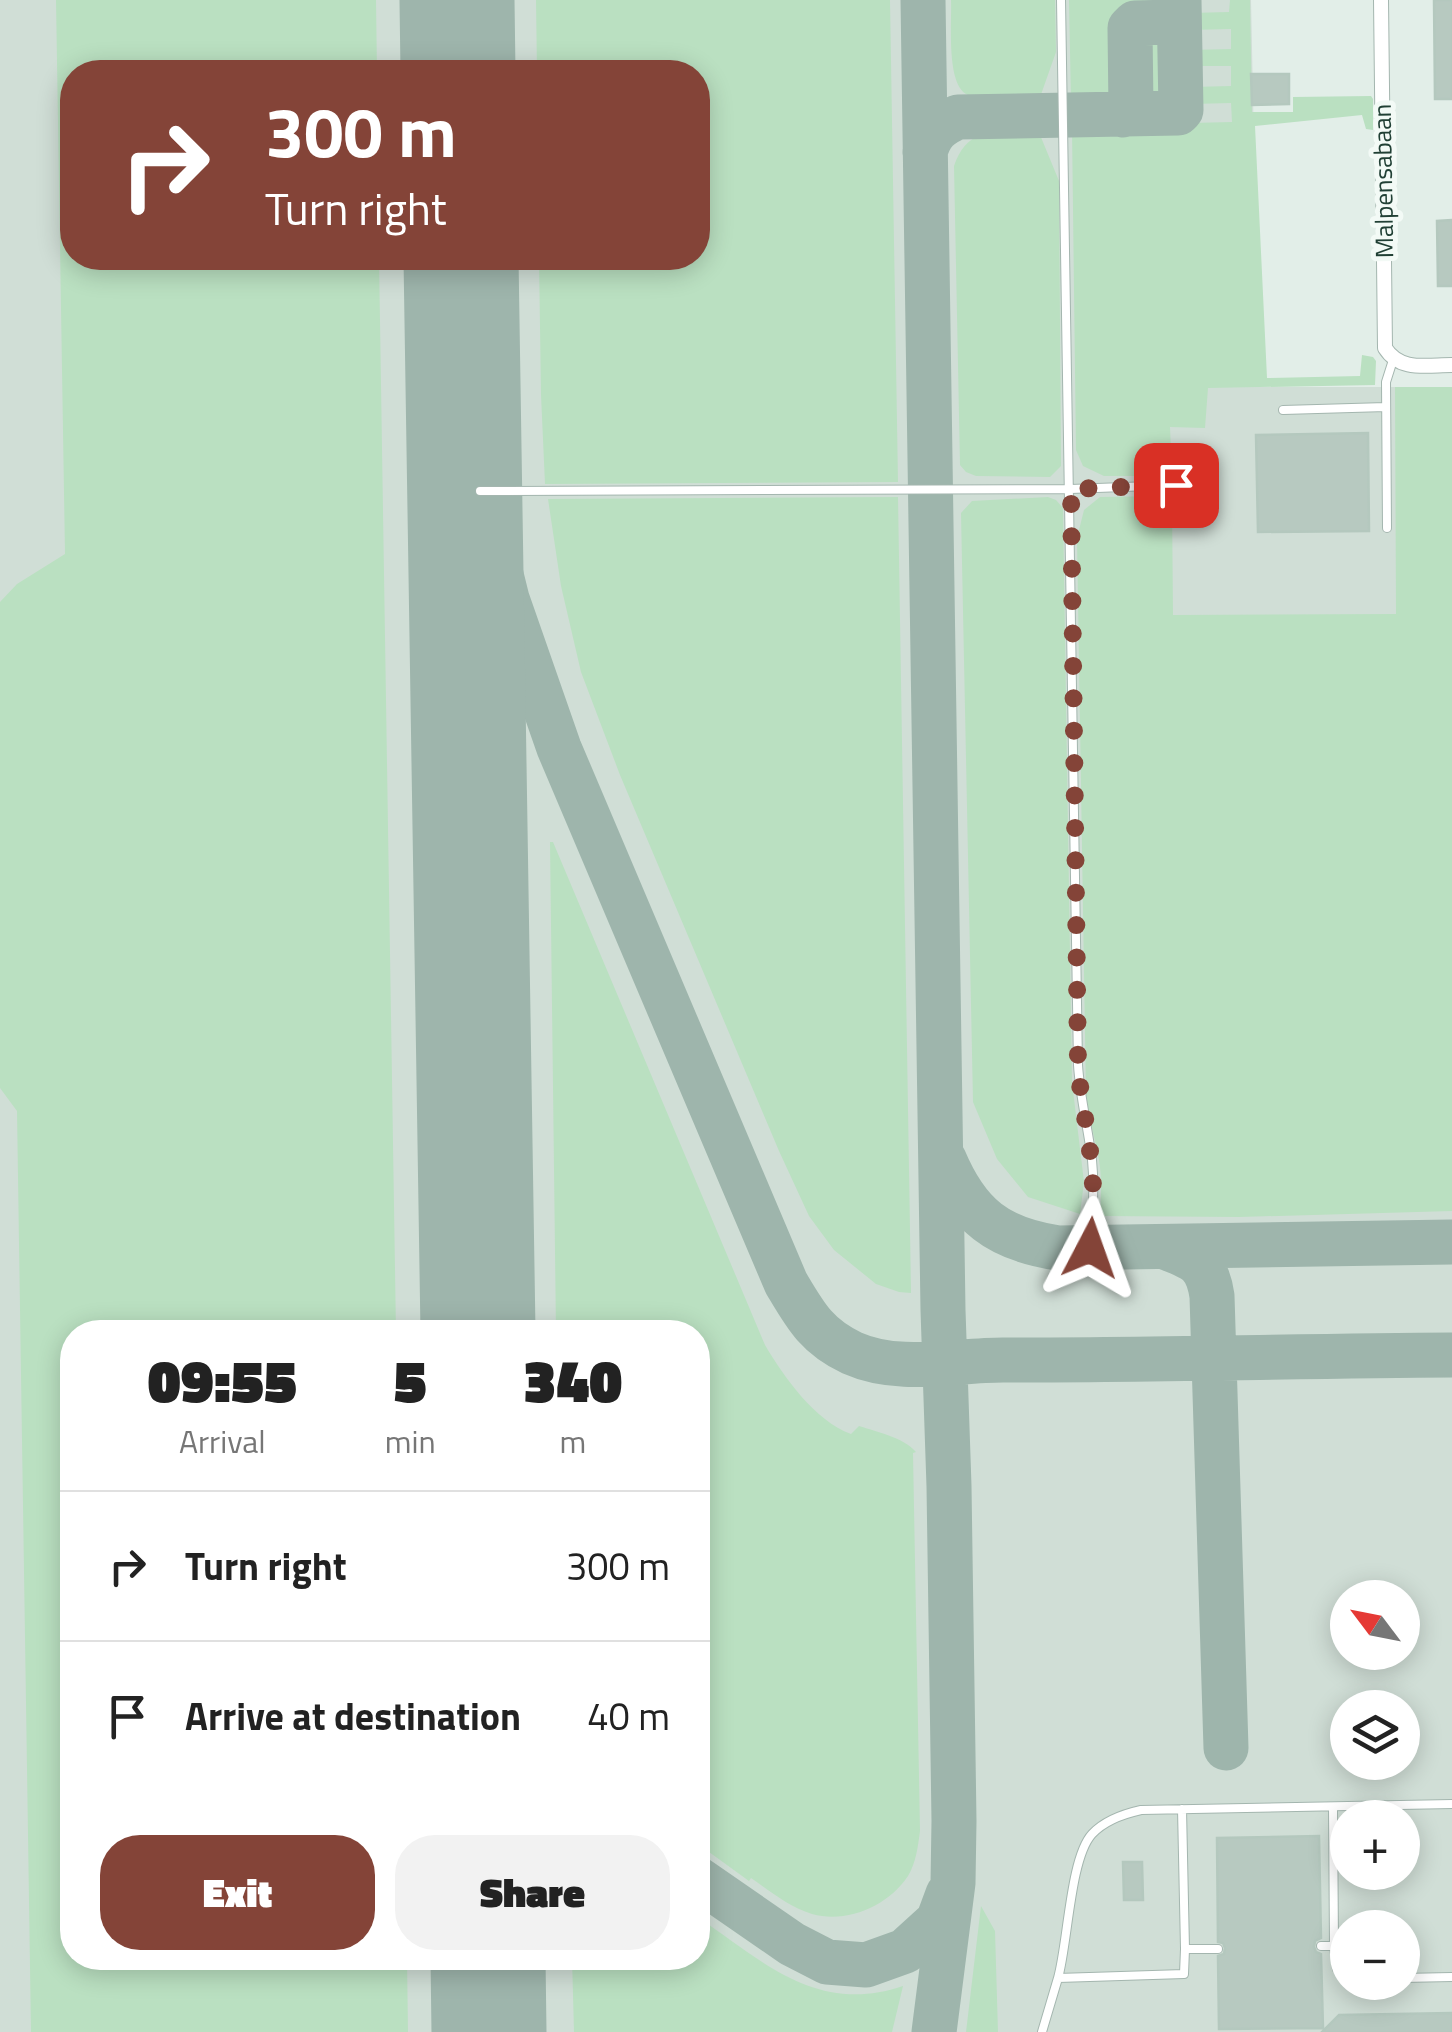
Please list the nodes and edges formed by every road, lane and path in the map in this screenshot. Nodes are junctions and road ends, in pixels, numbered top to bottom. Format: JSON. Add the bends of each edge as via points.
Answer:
{"nodes":[{"id":1,"x":1061,"y":0,"type":"edge"},
{"id":2,"x":1381,"y":0,"type":"edge"},
{"id":3,"x":1393,"y":360,"type":"junction"},
{"id":4,"x":1452,"y":365,"type":"edge"},
{"id":5,"x":1386,"y":408,"type":"junction"},
{"id":6,"x":1283,"y":410,"type":"dead end"},
{"id":7,"x":1176,"y":485,"type":"dead end"},
{"id":8,"x":1071,"y":489,"type":"junction"},
{"id":9,"x":480,"y":491,"type":"dead end"},
{"id":10,"x":1387,"y":528,"type":"dead end"},
{"id":11,"x":1090,"y":1248,"type":"dead end"},
{"id":12,"x":1452,"y":1804,"type":"edge"},
{"id":13,"x":1420,"y":1805,"type":"edge"},
{"id":14,"x":1330,"y":1807,"type":"edge"},
{"id":15,"x":1182,"y":1809,"type":"junction"},
{"id":16,"x":1321,"y":1946,"type":"dead end"},
{"id":17,"x":1330,"y":1946,"type":"edge"},
{"id":18,"x":1218,"y":1948,"type":"dead end"},
{"id":19,"x":1185,"y":1949,"type":"junction"},
{"id":20,"x":1058,"y":1978,"type":"junction"},
{"id":21,"x":1420,"y":1978,"type":"edge"},
{"id":22,"x":1452,"y":1978,"type":"edge"},
{"id":23,"x":1042,"y":2032,"type":"edge"}],
"edges":[{"from":1,"to":8,"type":"lane"},
{"from":2,"to":3,"type":"street","name":"Malpensabaan","via":[[1386,348]]},
{"from":3,"to":4,"type":"street"},
{"from":3,"to":5,"type":"lane"},
{"from":5,"to":6,"type":"lane"},
{"from":5,"to":10,"type":"lane"},
{"from":7,"to":8,"type":"lane"},
{"from":8,"to":9,"type":"lane"},
{"from":8,"to":11,"type":"lane","via":[[1078,1064],[1094,1198]]},
{"from":12,"to":13,"type":"lane"},
{"from":14,"to":15,"type":"lane"},
{"from":15,"to":19,"type":"lane"},
{"from":15,"to":20,"type":"lane","via":[[1123,1814],[1090,1836]]},
{"from":16,"to":17,"type":"lane"},
{"from":18,"to":19,"type":"lane"},
{"from":19,"to":20,"type":"lane","via":[[1184,1974]]},
{"from":20,"to":23,"type":"lane"},
{"from":21,"to":22,"type":"lane"}]}
